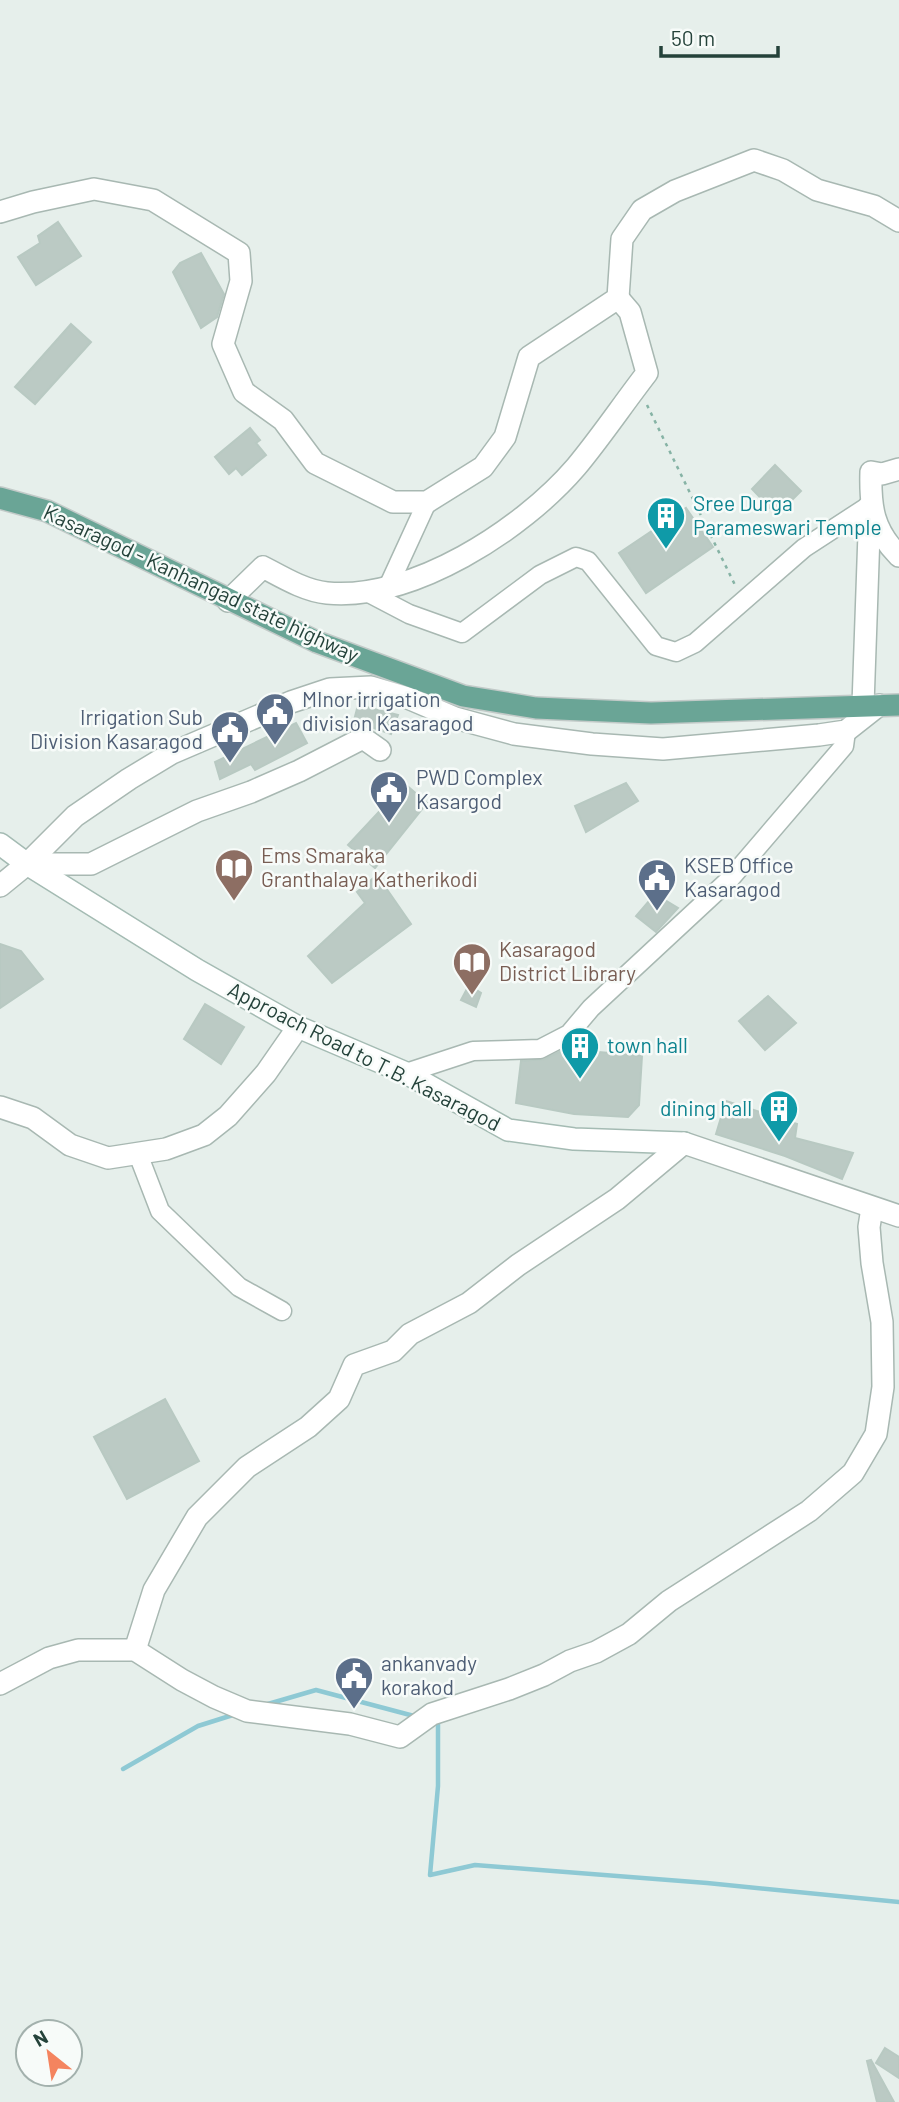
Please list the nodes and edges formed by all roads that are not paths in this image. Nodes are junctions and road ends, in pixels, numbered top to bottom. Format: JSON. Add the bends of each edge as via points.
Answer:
{"nodes":[{"id":1,"x":0,"y":212,"type":"edge"},
{"id":2,"x":899,"y":221,"type":"edge"},
{"id":3,"x":618,"y":298,"type":"junction"},
{"id":4,"x":899,"y":469,"type":"edge"},
{"id":5,"x":0,"y":498,"type":"edge"},
{"id":6,"x":427,"y":502,"type":"junction"},
{"id":7,"x":870,"y":505,"type":"junction"},
{"id":8,"x":899,"y":556,"type":"edge"},
{"id":9,"x":388,"y":587,"type":"junction"},
{"id":10,"x":367,"y":592,"type":"junction"},
{"id":11,"x":228,"y":601,"type":"junction"},
{"id":12,"x":880,"y":705,"type":"edge"},
{"id":13,"x":846,"y":731,"type":"junction"},
{"id":14,"x":380,"y":750,"type":"dead end"},
{"id":15,"x":0,"y":845,"type":"edge"},
{"id":16,"x":27,"y":864,"type":"junction"},
{"id":17,"x":0,"y":886,"type":"edge"},
{"id":18,"x":298,"y":1027,"type":"junction"},
{"id":19,"x":406,"y":1073,"type":"junction"},
{"id":20,"x":0,"y":1107,"type":"edge"},
{"id":21,"x":684,"y":1143,"type":"junction"},
{"id":22,"x":138,"y":1154,"type":"junction"},
{"id":23,"x":872,"y":1208,"type":"junction"},
{"id":24,"x":899,"y":1216,"type":"edge"},
{"id":25,"x":282,"y":1311,"type":"dead end"},
{"id":26,"x":135,"y":1650,"type":"junction"},
{"id":27,"x":0,"y":1684,"type":"edge"}],
"edges":[{"from":1,"to":6,"type":"street","via":[[94,189],[153,200],[239,253],[241,281],[223,344],[244,392],[283,420],[315,463],[393,502]]},
{"from":2,"to":3,"type":"street","via":[[874,206],[817,190],[754,160],[675,191],[642,210],[622,239]]},
{"from":3,"to":6,"type":"street","via":[[528,357],[505,437],[483,467]]},
{"from":3,"to":9,"type":"street","via":[[630,312],[646,373],[576,467],[545,498],[467,555],[420,579]]},
{"from":4,"to":7,"type":"street","via":[[872,472]]},
{"from":5,"to":11,"type":"main road","name":"Kasaragod - Kanhangad state highway","via":[[47,511]]},
{"from":6,"to":9,"type":"street"},
{"from":7,"to":8,"type":"street","via":[[885,542]]},
{"from":7,"to":10,"type":"street","via":[[804,548],[695,643],[676,652],[656,646],[588,561],[576,557],[540,575],[462,633],[409,614]]},
{"from":7,"to":12,"type":"street"},
{"from":9,"to":10,"type":"street"},
{"from":10,"to":11,"type":"street","via":[[325,593],[262,567]]},
{"from":11,"to":12,"type":"main road","name":"Kasaragod - Kanhangad state highway","via":[[317,642],[463,696],[536,708],[651,713]]},
{"from":12,"to":13,"type":"street"},
{"from":13,"to":16,"type":"street","via":[[663,749],[592,744],[514,734],[372,687],[330,689],[172,754],[75,816]]},
{"from":13,"to":19,"type":"street","via":[[844,746],[730,879],[569,1034],[540,1049],[473,1051]]},
{"from":14,"to":16,"type":"street","via":[[363,738],[299,771],[197,811],[91,864]]},
{"from":15,"to":16,"type":"street","name":"Approach Road to T.B. Kasaragod"},
{"from":16,"to":17,"type":"street"},
{"from":16,"to":18,"type":"street","name":"Approach Road to T.B. Kasaragod"},
{"from":18,"to":19,"type":"street","name":"Approach Road to T.B. Kasaragod"},
{"from":18,"to":22,"type":"street","via":[[266,1073],[212,1129],[166,1149]]},
{"from":19,"to":21,"type":"street","name":"Approach Road to T.B. Kasaragod","via":[[508,1130],[574,1139]]},
{"from":20,"to":22,"type":"street","via":[[33,1118],[70,1145],[108,1158]]},
{"from":21,"to":23,"type":"street","name":"Approach Road to T.B. Kasaragod"},
{"from":21,"to":26,"type":"street","via":[[617,1199],[469,1303],[410,1334],[393,1351],[354,1364],[339,1399],[309,1427],[247,1467],[197,1517],[154,1590]]},
{"from":22,"to":25,"type":"street","via":[[160,1211],[239,1287]]},
{"from":23,"to":24,"type":"street","name":"Approach Road to T.B. Kasaragod"},
{"from":23,"to":26,"type":"street","via":[[869,1227],[882,1322],[883,1387],[871,1444],[853,1473],[810,1511],[669,1601],[629,1634],[520,1684],[432,1714],[400,1737],[350,1724],[247,1711]]},
{"from":26,"to":27,"type":"street","via":[[79,1650],[49,1658]]}]}
